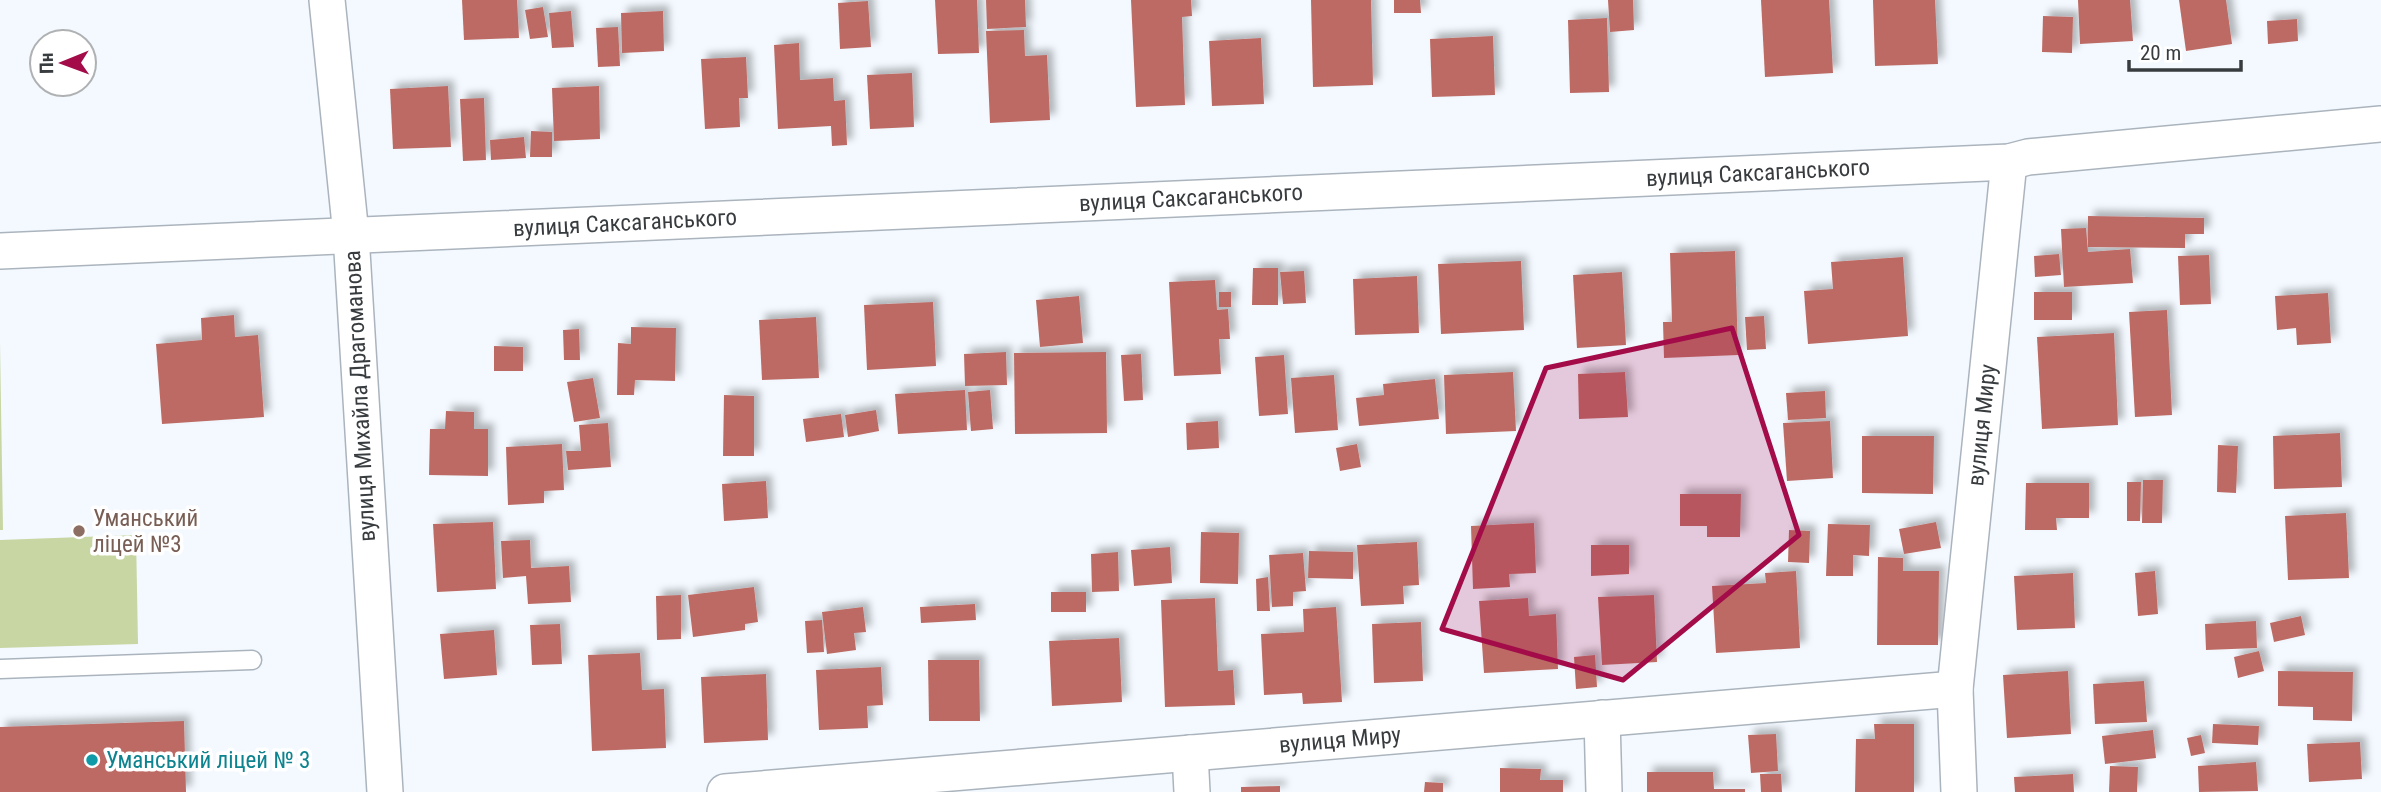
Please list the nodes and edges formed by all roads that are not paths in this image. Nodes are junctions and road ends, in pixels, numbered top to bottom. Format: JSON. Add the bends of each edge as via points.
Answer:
{"nodes":[{"id":1,"x":327,"y":0,"type":"edge"},
{"id":2,"x":2381,"y":124,"type":"edge"},
{"id":3,"x":2009,"y":162,"type":"junction"},
{"id":4,"x":351,"y":235,"type":"junction"},
{"id":5,"x":0,"y":251,"type":"edge"},
{"id":6,"x":252,"y":660,"type":"dead end"},
{"id":7,"x":0,"y":669,"type":"edge"},
{"id":8,"x":1955,"y":689,"type":"junction"},
{"id":9,"x":1602,"y":718,"type":"junction"},
{"id":10,"x":1189,"y":753,"type":"junction"},
{"id":11,"x":787,"y":789,"type":"edge"},
{"id":12,"x":385,"y":792,"type":"edge"},
{"id":13,"x":725,"y":792,"type":"edge"},
{"id":14,"x":1192,"y":792,"type":"edge"},
{"id":15,"x":1604,"y":792,"type":"edge"},
{"id":16,"x":1959,"y":792,"type":"edge"}],
"edges":[{"from":1,"to":4,"type":"street","name":"вулиця Михайла Драгоманова"},
{"from":2,"to":3,"type":"street","name":"вулиця Саксаганського"},
{"from":3,"to":4,"type":"street","name":"вулиця Саксаганського"},
{"from":3,"to":8,"type":"street","name":"вулиця Миру"},
{"from":4,"to":5,"type":"street","name":"вулиця Саксаганського"},
{"from":4,"to":12,"type":"street","name":"вулиця Михайла Драгоманова"},
{"from":6,"to":7,"type":"lane"},
{"from":8,"to":9,"type":"street","name":"вулиця Миру"},
{"from":8,"to":16,"type":"street","name":"вулиця Миру"},
{"from":9,"to":10,"type":"street","name":"вулиця Миру"},
{"from":9,"to":15,"type":"street"},
{"from":10,"to":11,"type":"street","name":"вулиця Миру"},
{"from":10,"to":14,"type":"street"},
{"from":11,"to":13,"type":"street","name":"вулиця Миру"}]}
